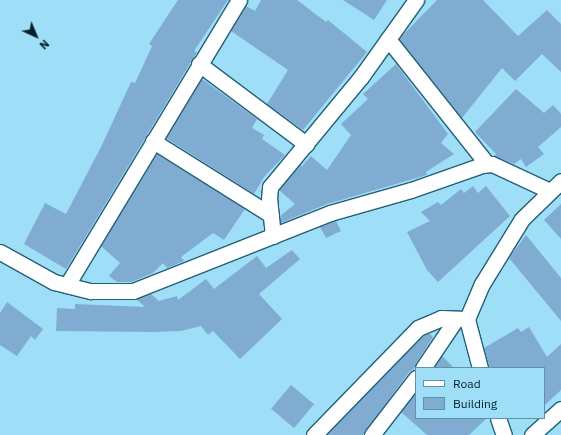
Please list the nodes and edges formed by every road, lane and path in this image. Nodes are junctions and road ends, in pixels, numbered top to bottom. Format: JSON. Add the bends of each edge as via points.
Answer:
{"nodes":[{"id":1,"x":239,"y":0,"type":"edge"},
{"id":2,"x":416,"y":0,"type":"edge"},
{"id":3,"x":388,"y":39,"type":"junction"},
{"id":4,"x":199,"y":64,"type":"junction"},
{"id":5,"x":153,"y":141,"type":"junction"},
{"id":6,"x":306,"y":144,"type":"junction"},
{"id":7,"x":487,"y":164,"type":"junction"},
{"id":8,"x":561,"y":181,"type":"edge"},
{"id":9,"x":550,"y":191,"type":"junction"},
{"id":10,"x":270,"y":216,"type":"junction"},
{"id":11,"x":273,"y":236,"type":"junction"},
{"id":12,"x":0,"y":252,"type":"edge"},
{"id":13,"x":66,"y":285,"type":"junction"},
{"id":14,"x":462,"y":319,"type":"junction"},
{"id":15,"x":424,"y":367,"type":"edge"},
{"id":16,"x":480,"y":367,"type":"edge"},
{"id":17,"x":415,"y":379,"type":"edge"},
{"id":18,"x":561,"y":409,"type":"edge"},
{"id":19,"x":498,"y":419,"type":"edge"},
{"id":20,"x":314,"y":435,"type":"edge"},
{"id":21,"x":372,"y":435,"type":"edge"},
{"id":22,"x":504,"y":435,"type":"edge"},
{"id":23,"x":532,"y":435,"type":"edge"}],
"edges":[{"from":1,"to":4,"type":"street"},
{"from":2,"to":3,"type":"street"},
{"from":3,"to":6,"type":"street"},
{"from":3,"to":7,"type":"street"},
{"from":4,"to":5,"type":"street"},
{"from":4,"to":6,"type":"street"},
{"from":5,"to":10,"type":"street"},
{"from":5,"to":13,"type":"street"},
{"from":6,"to":10,"type":"street","via":[[270,187]]},
{"from":7,"to":9,"type":"street"},
{"from":7,"to":11,"type":"street","via":[[411,190],[330,213]]},
{"from":8,"to":9,"type":"street"},
{"from":9,"to":14,"type":"street","via":[[522,219]]},
{"from":10,"to":11,"type":"street"},
{"from":11,"to":13,"type":"street","via":[[132,291],[91,292]]},
{"from":12,"to":13,"type":"street","via":[[54,282]]},
{"from":14,"to":15,"type":"street"},
{"from":14,"to":16,"type":"street"},
{"from":14,"to":20,"type":"street","via":[[441,318],[418,328]]},
{"from":17,"to":21,"type":"street"},
{"from":18,"to":23,"type":"street"},
{"from":19,"to":22,"type":"street"}]}
